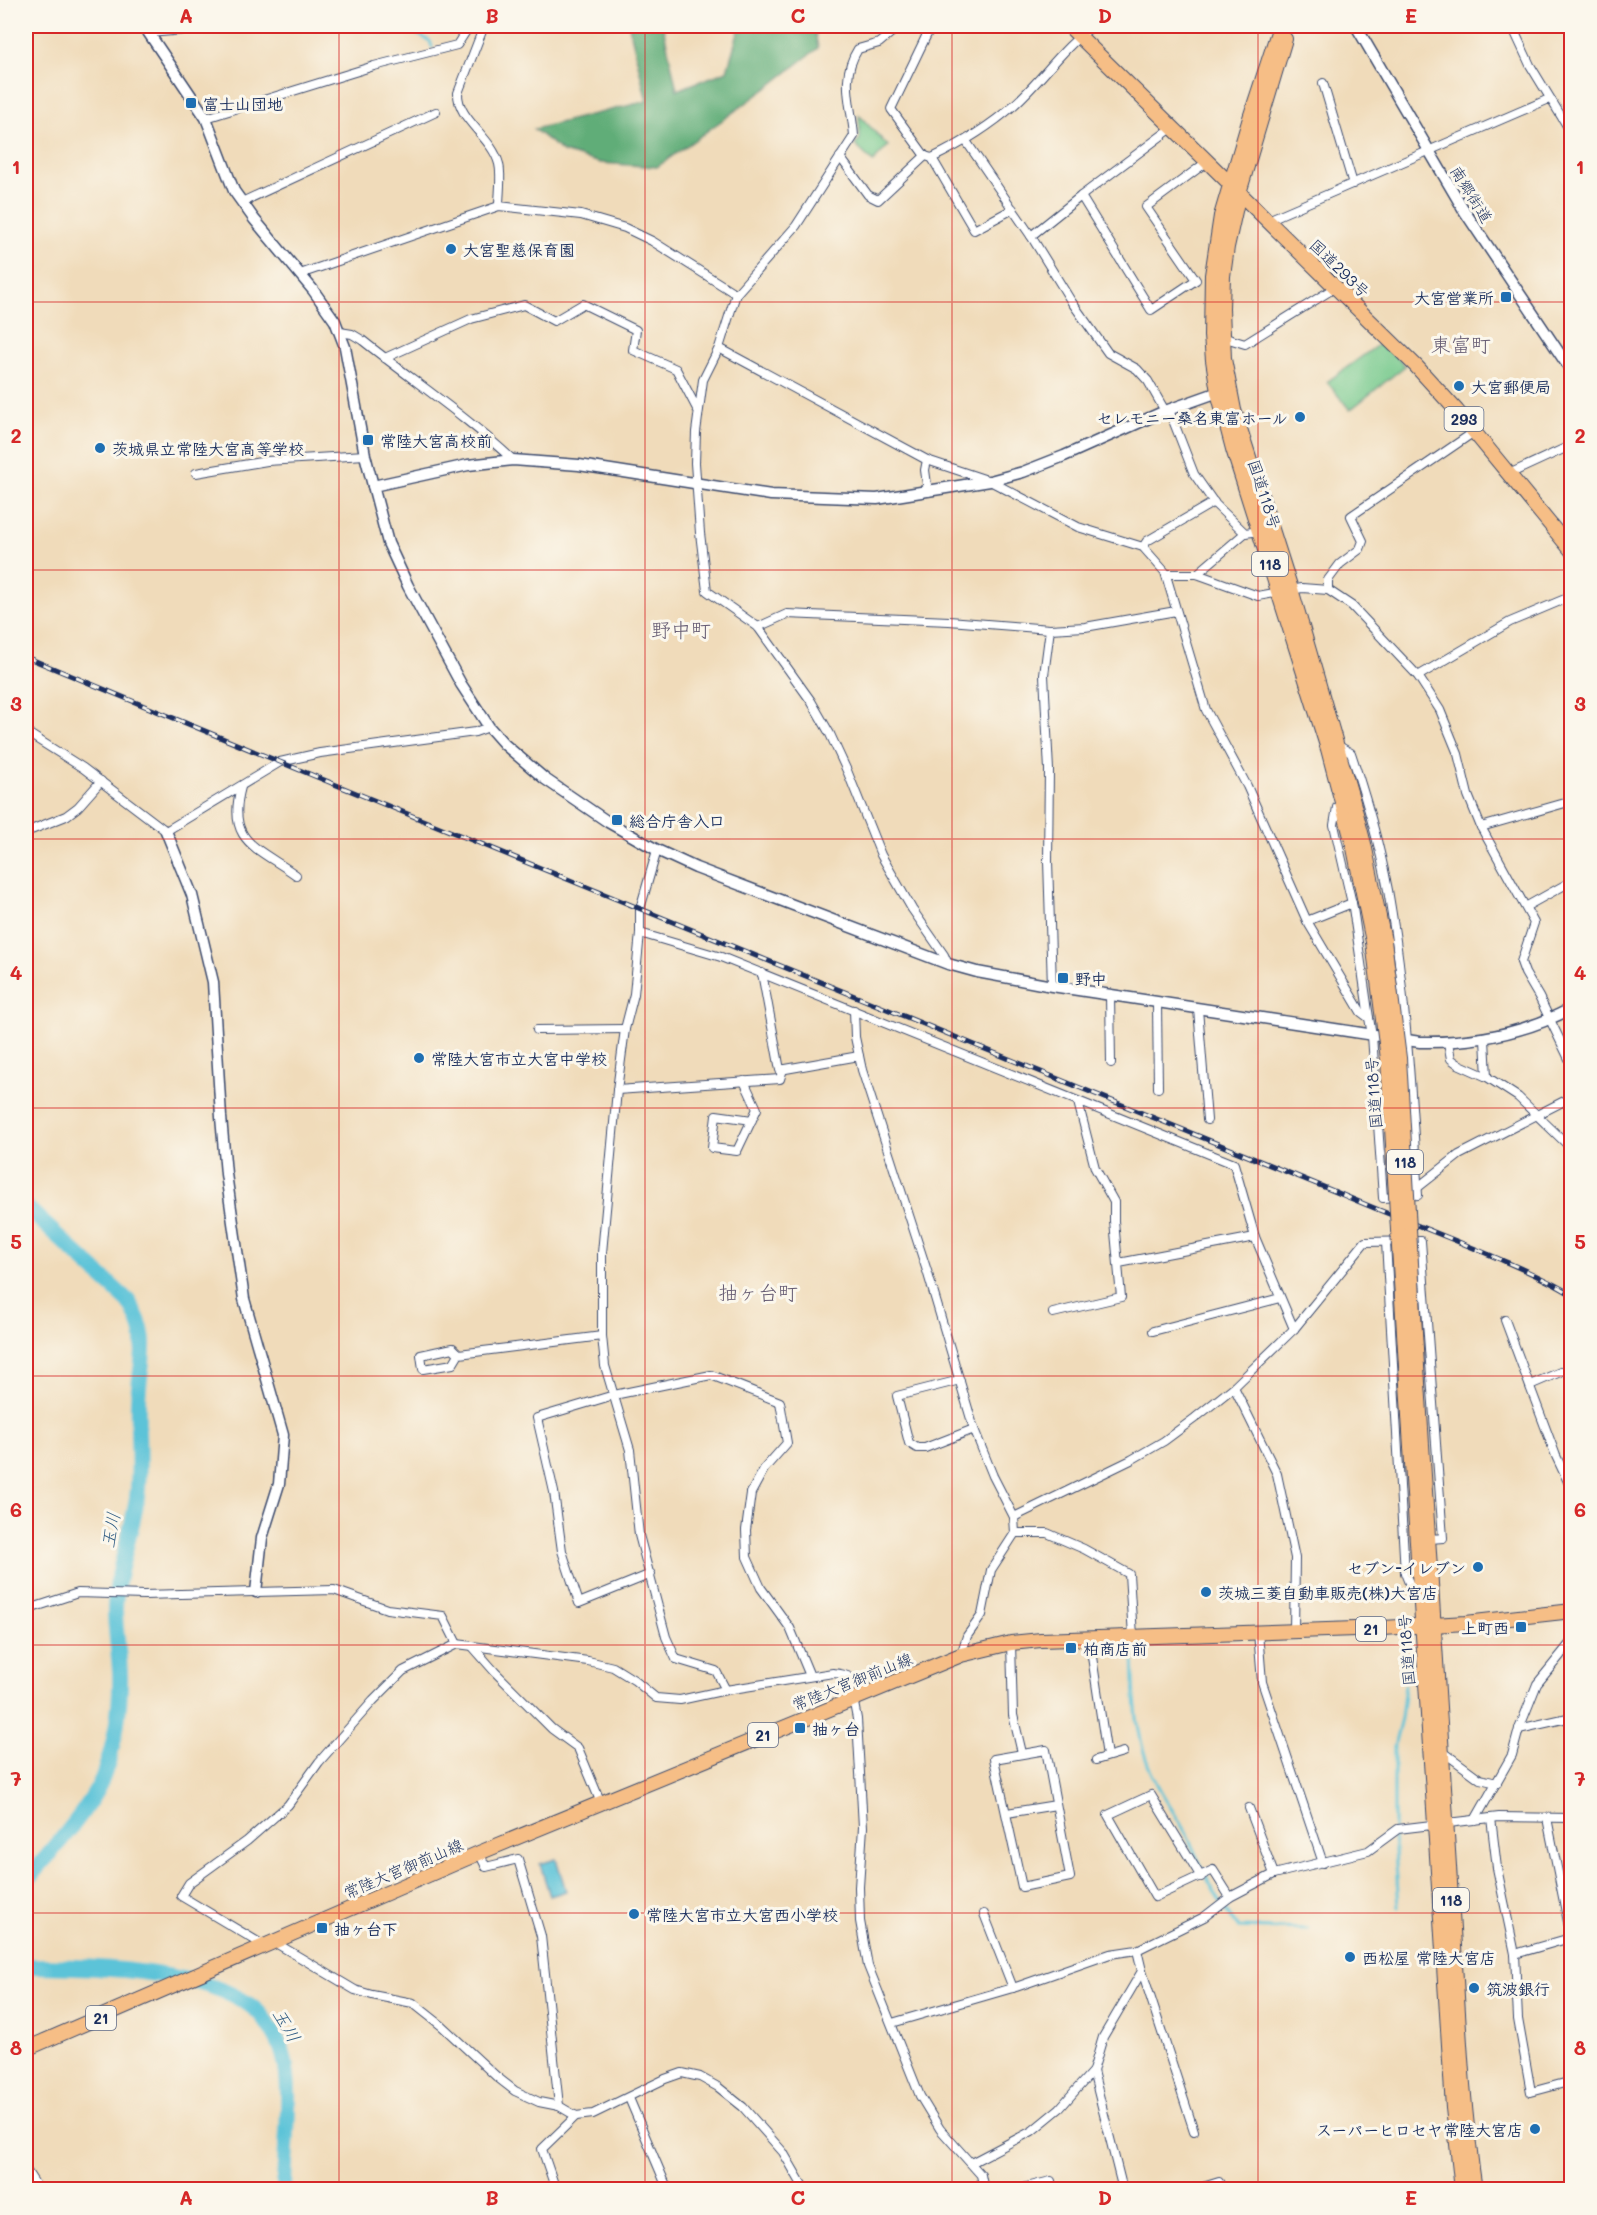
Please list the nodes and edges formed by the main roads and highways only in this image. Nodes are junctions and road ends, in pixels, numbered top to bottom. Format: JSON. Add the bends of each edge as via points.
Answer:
{"nodes":[{"id":1,"x":1069,"y":26,"type":"edge"},
{"id":2,"x":1280,"y":26,"type":"edge"},
{"id":3,"x":1289,"y":26,"type":"edge"},
{"id":4,"x":1234,"y":188,"type":"junction"},
{"id":5,"x":1223,"y":390,"type":"junction"},
{"id":6,"x":1572,"y":551,"type":"edge"},
{"id":7,"x":1285,"y":591,"type":"junction"},
{"id":8,"x":1379,"y":941,"type":"junction"},
{"id":9,"x":1412,"y":1384,"type":"junction"},
{"id":10,"x":1572,"y":1611,"type":"edge"},
{"id":11,"x":1428,"y":1626,"type":"junction"},
{"id":12,"x":1440,"y":1825,"type":"junction"},
{"id":13,"x":26,"y":2049,"type":"edge"},
{"id":14,"x":1462,"y":2190,"type":"edge"},
{"id":15,"x":1475,"y":2190,"type":"edge"}],
"edges":[{"from":1,"to":4,"type":"main road","name":"国道293号","number":"293"},
{"from":2,"to":4,"type":"main road","name":"国道118号","number":"118"},
{"from":3,"to":4,"type":"main road","name":"国道118号","number":"118"},
{"from":4,"to":5,"type":"main road","name":"国道118号","number":"118","via":[[1223,276]]},
{"from":4,"to":5,"type":"main road","name":"国道118号","number":"118","via":[[1221,216],[1212,275],[1211,336]]},
{"from":4,"to":6,"type":"main road","name":"国道293号","number":"293","via":[[1416,366]]},
{"from":5,"to":7,"type":"main road","name":"国道118号","number":"118","via":[[1244,446]]},
{"from":5,"to":7,"type":"main road","name":"国道118号","number":"118","via":[[1260,531]]},
{"from":7,"to":8,"type":"main road","name":"国道118号","number":"118"},
{"from":7,"to":8,"type":"main road","name":"国道118号","number":"118","via":[[1364,844]]},
{"from":8,"to":9,"type":"main road","name":"国道118号","number":"118","bridge":true},
{"from":9,"to":11,"type":"main road","name":"国道118号","number":"118","via":[[1430,1539]]},
{"from":9,"to":11,"type":"main road","name":"国道118号","number":"118","via":[[1419,1593]]},
{"from":10,"to":11,"type":"main road","name":"常陸大宮御前山線","number":"21"},
{"from":11,"to":12,"type":"main road","name":"国道118号","number":"118"},
{"from":11,"to":12,"type":"main road","name":"国道118号","number":"118","via":[[1442,1750]]},
{"from":11,"to":13,"type":"main road","name":"常陸大宮御前山線","number":"21","via":[[1089,1637],[1011,1643],[961,1655],[479,1853]]},
{"from":12,"to":14,"type":"main road","name":"国道118号","number":"118","via":[[1453,2108]]},
{"from":12,"to":15,"type":"main road","name":"国道118号","number":"118"}]}
